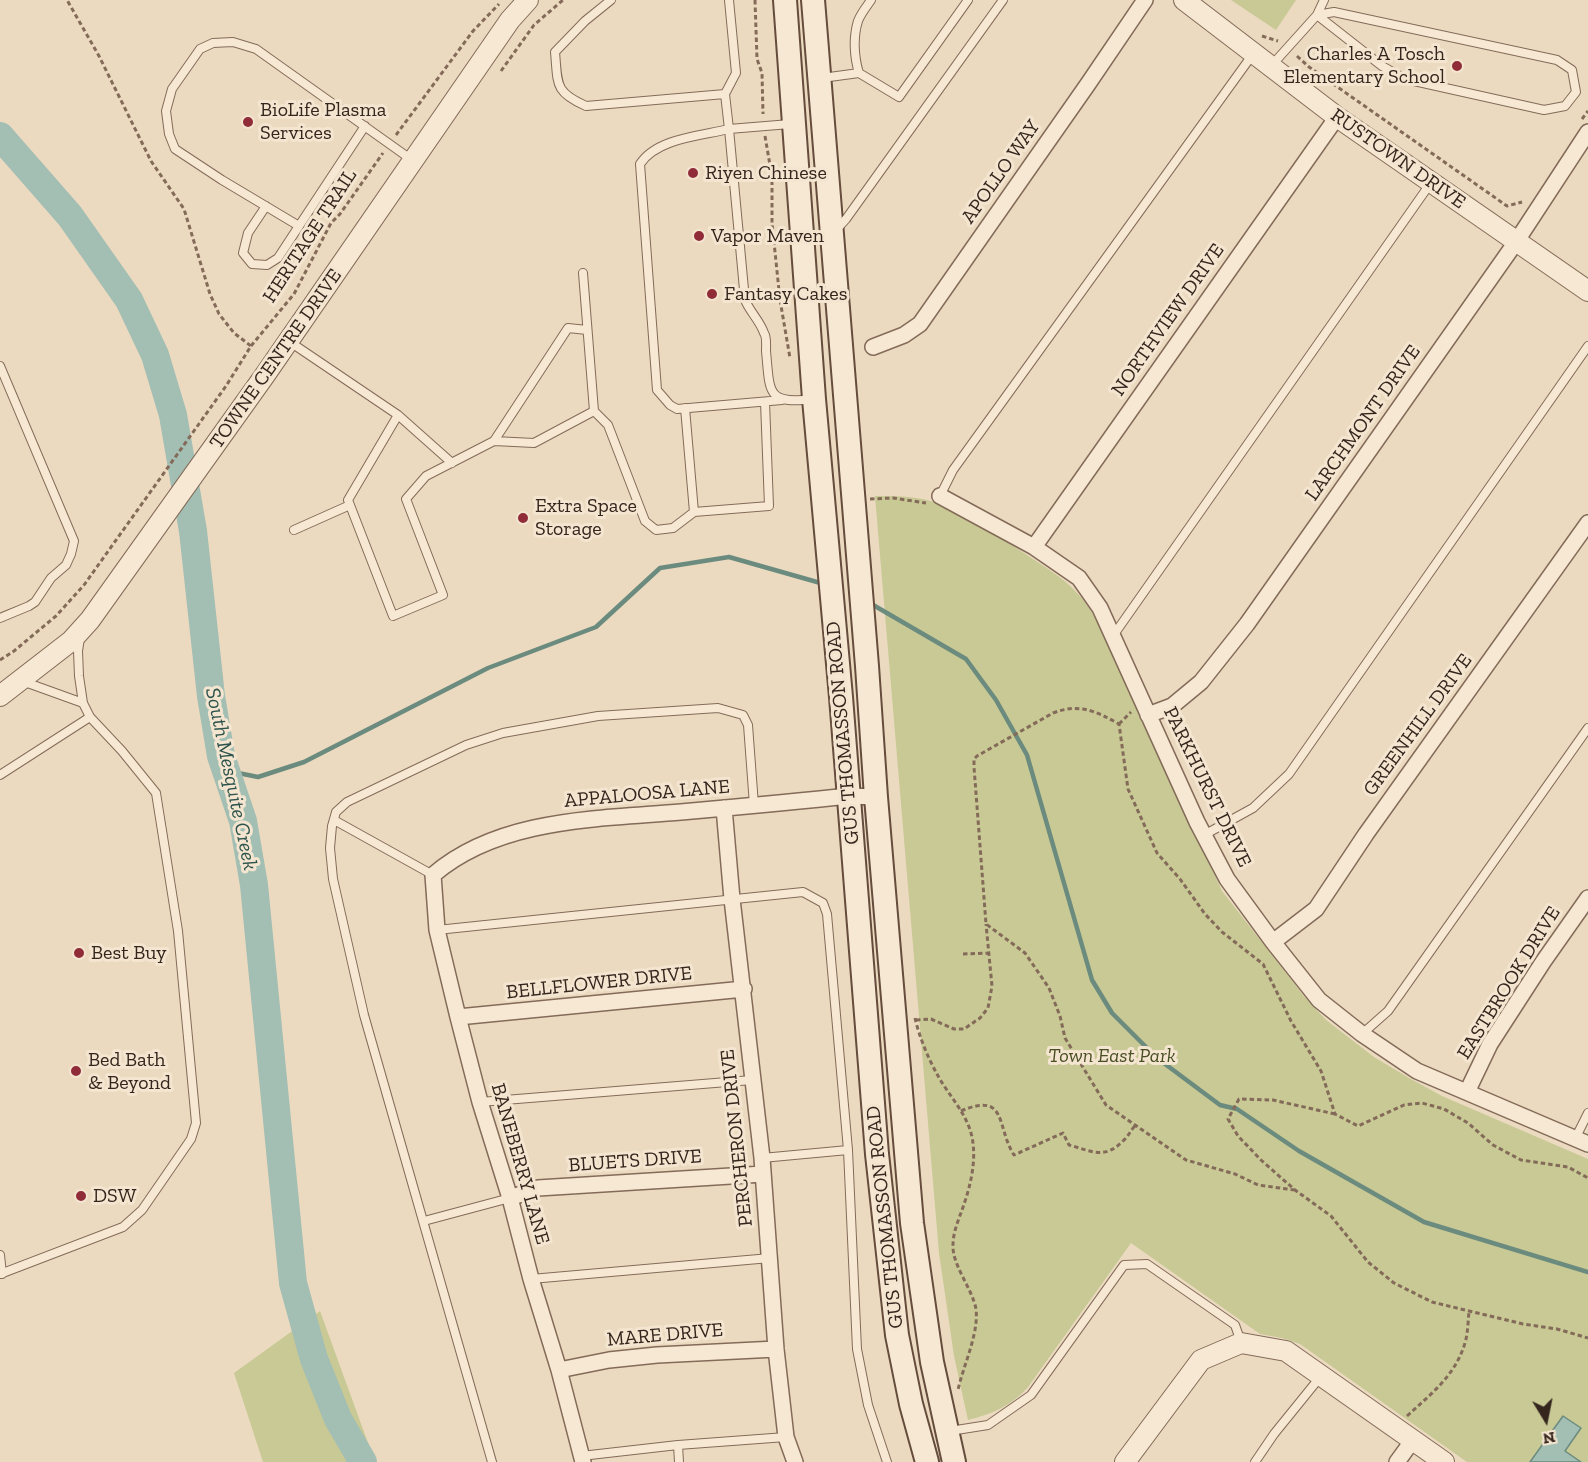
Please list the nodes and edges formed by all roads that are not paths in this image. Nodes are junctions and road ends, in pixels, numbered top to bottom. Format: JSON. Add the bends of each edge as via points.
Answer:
{"nodes":[{"id":1,"x":528,"y":0,"type":"edge"},
{"id":2,"x":611,"y":0,"type":"edge"},
{"id":3,"x":729,"y":0,"type":"edge"},
{"id":4,"x":785,"y":0,"type":"edge"},
{"id":5,"x":813,"y":0,"type":"edge"},
{"id":6,"x":871,"y":0,"type":"edge"},
{"id":7,"x":968,"y":0,"type":"edge"},
{"id":8,"x":1003,"y":0,"type":"edge"},
{"id":9,"x":1145,"y":0,"type":"edge"},
{"id":10,"x":1184,"y":0,"type":"edge"},
{"id":11,"x":1324,"y":0,"type":"edge"},
{"id":12,"x":1317,"y":15,"type":"junction"},
{"id":13,"x":1258,"y":44,"type":"junction"},
{"id":14,"x":1271,"y":66,"type":"junction"},
{"id":15,"x":859,"y":73,"type":"junction"},
{"id":16,"x":819,"y":78,"type":"junction"},
{"id":17,"x":725,"y":94,"type":"junction"},
{"id":18,"x":1337,"y":117,"type":"junction"},
{"id":19,"x":794,"y":124,"type":"junction"},
{"id":20,"x":365,"y":126,"type":"junction"},
{"id":21,"x":1585,"y":126,"type":"edge"},
{"id":22,"x":729,"y":129,"type":"junction"},
{"id":23,"x":413,"y":160,"type":"junction"},
{"id":24,"x":1431,"y":183,"type":"junction"},
{"id":25,"x":266,"y":206,"type":"junction"},
{"id":26,"x":299,"y":226,"type":"junction"},
{"id":27,"x":831,"y":235,"type":"junction"},
{"id":28,"x":802,"y":237,"type":"junction"},
{"id":29,"x":1516,"y":242,"type":"junction"},
{"id":30,"x":583,"y":273,"type":"dead end"},
{"id":31,"x":1588,"y":291,"type":"edge"},
{"id":32,"x":587,"y":330,"type":"junction"},
{"id":33,"x":289,"y":341,"type":"junction"},
{"id":34,"x":1588,"y":346,"type":"edge"},
{"id":35,"x":873,"y":347,"type":"dead end"},
{"id":36,"x":0,"y":366,"type":"edge"},
{"id":37,"x":814,"y":399,"type":"junction"},
{"id":38,"x":782,"y":400,"type":"junction"},
{"id":39,"x":765,"y":402,"type":"junction"},
{"id":40,"x":685,"y":408,"type":"junction"},
{"id":41,"x":594,"y":411,"type":"junction"},
{"id":42,"x":398,"y":415,"type":"junction"},
{"id":43,"x":494,"y":441,"type":"junction"},
{"id":44,"x":452,"y":463,"type":"junction"},
{"id":45,"x":936,"y":501,"type":"joint"},
{"id":46,"x":350,"y":506,"type":"junction"},
{"id":47,"x":694,"y":513,"type":"junction"},
{"id":48,"x":1588,"y":523,"type":"edge"},
{"id":49,"x":294,"y":530,"type":"dead end"},
{"id":50,"x":1034,"y":547,"type":"junction"},
{"id":51,"x":0,"y":618,"type":"edge"},
{"id":52,"x":86,"y":625,"type":"junction"},
{"id":53,"x":1113,"y":636,"type":"junction"},
{"id":54,"x":21,"y":681,"type":"junction"},
{"id":55,"x":0,"y":696,"type":"edge"},
{"id":56,"x":82,"y":703,"type":"junction"},
{"id":57,"x":1141,"y":712,"type":"junction"},
{"id":58,"x":90,"y":717,"type":"junction"},
{"id":59,"x":1588,"y":728,"type":"edge"},
{"id":60,"x":0,"y":775,"type":"edge"},
{"id":61,"x":849,"y":796,"type":"junction"},
{"id":62,"x":876,"y":797,"type":"junction"},
{"id":63,"x":754,"y":806,"type":"junction"},
{"id":64,"x":724,"y":808,"type":"junction"},
{"id":65,"x":334,"y":820,"type":"junction"},
{"id":66,"x":1204,"y":835,"type":"junction"},
{"id":67,"x":433,"y":875,"type":"junction"},
{"id":68,"x":1588,"y":898,"type":"edge"},
{"id":69,"x":732,"y":899,"type":"junction"},
{"id":70,"x":437,"y":930,"type":"junction"},
{"id":71,"x":1273,"y":942,"type":"junction"},
{"id":72,"x":744,"y":989,"type":"junction"},
{"id":73,"x":458,"y":1017,"type":"junction"},
{"id":74,"x":1362,"y":1034,"type":"junction"},
{"id":75,"x":752,"y":1080,"type":"junction"},
{"id":76,"x":1467,"y":1092,"type":"junction"},
{"id":77,"x":480,"y":1102,"type":"junction"},
{"id":78,"x":1588,"y":1113,"type":"edge"},
{"id":79,"x":1582,"y":1141,"type":"edge"},
{"id":80,"x":848,"y":1150,"type":"junction"},
{"id":81,"x":763,"y":1166,"type":"junction"},
{"id":82,"x":510,"y":1198,"type":"junction"},
{"id":83,"x":424,"y":1221,"type":"junction"},
{"id":84,"x":0,"y":1255,"type":"edge"},
{"id":85,"x":770,"y":1258,"type":"junction"},
{"id":86,"x":1,"y":1274,"type":"edge"},
{"id":87,"x":531,"y":1279,"type":"junction"},
{"id":88,"x":1241,"y":1344,"type":"junction"},
{"id":89,"x":776,"y":1349,"type":"junction"},
{"id":90,"x":559,"y":1370,"type":"junction"},
{"id":91,"x":1322,"y":1375,"type":"junction"},
{"id":92,"x":947,"y":1431,"type":"junction"},
{"id":93,"x":786,"y":1437,"type":"junction"},
{"id":94,"x":1413,"y":1440,"type":"junction"},
{"id":95,"x":678,"y":1445,"type":"junction"},
{"id":96,"x":582,"y":1459,"type":"edge"},
{"id":97,"x":492,"y":1462,"type":"edge"},
{"id":98,"x":680,"y":1462,"type":"edge"},
{"id":99,"x":795,"y":1462,"type":"edge"},
{"id":100,"x":887,"y":1462,"type":"edge"},
{"id":101,"x":927,"y":1462,"type":"edge"},
{"id":102,"x":954,"y":1462,"type":"edge"},
{"id":103,"x":1125,"y":1462,"type":"edge"},
{"id":104,"x":1254,"y":1462,"type":"edge"},
{"id":105,"x":1397,"y":1462,"type":"edge"},
{"id":106,"x":1444,"y":1462,"type":"edge"}],
"edges":[{"from":1,"to":23,"type":"street","name":"TOWNE CENTRE DRIVE"},
{"from":2,"to":17,"type":"lane","via":[[555,52],[558,86],[568,98],[586,106]]},
{"from":3,"to":17,"type":"lane","via":[[736,73]]},
{"from":4,"to":19,"type":"main road","name":"GUS THOMASSON ROAD"},
{"from":5,"to":16,"type":"main road","name":"GUS THOMASSON ROAD"},
{"from":6,"to":15,"type":"lane","via":[[859,19],[856,35]]},
{"from":7,"to":15,"type":"lane","via":[[899,97]]},
{"from":8,"to":27,"type":"lane"},
{"from":9,"to":35,"type":"street","name":"APOLLO WAY","via":[[920,324]]},
{"from":10,"to":13,"type":"street","name":"RUSTOWN DRIVE"},
{"from":11,"to":12,"type":"lane"},
{"from":12,"to":12,"type":"lane","via":[[1382,66],[1405,79],[1544,110],[1565,106],[1576,92],[1572,70],[1557,60],[1334,12]]},
{"from":12,"to":14,"type":"lane"},
{"from":13,"to":14,"type":"street","name":"RUSTOWN DRIVE"},
{"from":13,"to":45,"type":"lane","via":[[953,470]]},
{"from":14,"to":18,"type":"street","name":"RUSTOWN DRIVE"},
{"from":15,"to":16,"type":"lane"},
{"from":16,"to":27,"type":"main road","name":"GUS THOMASSON ROAD"},
{"from":17,"to":22,"type":"lane"},
{"from":18,"to":24,"type":"street","name":"RUSTOWN DRIVE"},
{"from":18,"to":50,"type":"street","name":"NORTHVIEW DRIVE"},
{"from":19,"to":22,"type":"lane"},
{"from":19,"to":28,"type":"main road","name":"GUS THOMASSON ROAD"},
{"from":20,"to":23,"type":"lane"},
{"from":20,"to":25,"type":"lane","via":[[256,49],[233,42],[213,43],[200,49],[172,89],[166,111],[175,149]]},
{"from":20,"to":26,"type":"lane"},
{"from":21,"to":29,"type":"street","name":"LARCHMONT DRIVE"},
{"from":22,"to":38,"type":"lane","via":[[745,300],[765,333],[770,386]]},
{"from":22,"to":40,"type":"lane","via":[[657,147],[640,164],[657,390],[673,408]]},
{"from":23,"to":33,"type":"street","name":"TOWNE CENTRE DRIVE"},
{"from":24,"to":29,"type":"street","name":"RUSTOWN DRIVE"},
{"from":24,"to":53,"type":"lane"},
{"from":25,"to":26,"type":"lane"},
{"from":25,"to":26,"type":"lane","via":[[248,233],[243,253],[252,264],[267,265],[278,258]]},
{"from":27,"to":28,"type":"main road"},
{"from":27,"to":62,"type":"main road","name":"GUS THOMASSON ROAD"},
{"from":28,"to":37,"type":"main road","name":"GUS THOMASSON ROAD"},
{"from":29,"to":31,"type":"street","name":"RUSTOWN DRIVE"},
{"from":29,"to":57,"type":"street","name":"LARCHMONT DRIVE","via":[[1201,682],[1172,706]]},
{"from":30,"to":32,"type":"lane"},
{"from":32,"to":41,"type":"lane"},
{"from":32,"to":43,"type":"lane","via":[[568,328]]},
{"from":33,"to":42,"type":"lane"},
{"from":33,"to":52,"type":"street","name":"TOWNE CENTRE DRIVE"},
{"from":34,"to":66,"type":"lane","via":[[1289,774],[1253,808]]},
{"from":36,"to":51,"type":"lane","via":[[74,541],[66,565],[51,578],[35,602]]},
{"from":37,"to":38,"type":"lane"},
{"from":37,"to":61,"type":"main road","name":"GUS THOMASSON ROAD"},
{"from":38,"to":39,"type":"lane"},
{"from":39,"to":40,"type":"lane"},
{"from":39,"to":47,"type":"lane","via":[[769,506]]},
{"from":40,"to":47,"type":"lane"},
{"from":41,"to":43,"type":"lane","via":[[534,443]]},
{"from":41,"to":47,"type":"lane","via":[[608,425],[645,521],[656,530],[673,528]]},
{"from":42,"to":44,"type":"lane"},
{"from":42,"to":46,"type":"lane","via":[[348,500]]},
{"from":43,"to":44,"type":"lane"},
{"from":44,"to":46,"type":"lane","via":[[426,476],[406,499],[443,595],[393,616]]},
{"from":45,"to":50,"type":"street","name":"PARKHURST DRIVE"},
{"from":46,"to":49,"type":"lane"},
{"from":48,"to":71,"type":"street","name":"GREENHILL DRIVE","via":[[1316,909]]},
{"from":50,"to":53,"type":"street","name":"PARKHURST DRIVE","via":[[1079,578]]},
{"from":52,"to":54,"type":"street","name":"TOWNE CENTRE DRIVE"},
{"from":52,"to":56,"type":"lane","via":[[78,651]]},
{"from":53,"to":57,"type":"street","name":"PARKHURST DRIVE"},
{"from":54,"to":55,"type":"street","name":"TOWNE CENTRE DRIVE"},
{"from":54,"to":56,"type":"lane"},
{"from":56,"to":58,"type":"lane"},
{"from":57,"to":66,"type":"street","name":"PARKHURST DRIVE"},
{"from":58,"to":60,"type":"lane"},
{"from":58,"to":86,"type":"lane","via":[[156,793],[178,931],[196,1123],[191,1139],[142,1210],[123,1227]]},
{"from":59,"to":74,"type":"lane","via":[[1388,1011]]},
{"from":61,"to":62,"type":"street","name":"APPALOOSA LANE"},
{"from":61,"to":63,"type":"street","name":"APPALOOSA LANE"},
{"from":61,"to":101,"type":"main road","name":"GUS THOMASSON ROAD","via":[[897,1335]]},
{"from":62,"to":92,"type":"main road","name":"GUS THOMASSON ROAD","via":[[912,1223],[932,1362]]},
{"from":63,"to":64,"type":"street","name":"APPALOOSA LANE"},
{"from":63,"to":65,"type":"lane","via":[[748,725],[743,715],[718,708],[598,717],[502,733],[466,745],[347,802],[336,812]]},
{"from":64,"to":67,"type":"street","name":"APPALOOSA LANE","via":[[559,822],[512,833],[451,860]]},
{"from":64,"to":69,"type":"street","name":"PERCHERON DRIVE"},
{"from":65,"to":67,"type":"lane"},
{"from":65,"to":83,"type":"lane","via":[[330,848],[333,879],[364,1015]]},
{"from":66,"to":71,"type":"street","name":"PARKHURST DRIVE","via":[[1227,879]]},
{"from":67,"to":70,"type":"street","name":"BANEBERRY LANE"},
{"from":68,"to":76,"type":"street","name":"EASTBROOK DRIVE","via":[[1490,1044]]},
{"from":69,"to":70,"type":"lane"},
{"from":69,"to":72,"type":"street","name":"PERCHERON DRIVE"},
{"from":69,"to":80,"type":"lane","via":[[803,892],[823,903]]},
{"from":70,"to":73,"type":"street","name":"BANEBERRY LANE"},
{"from":71,"to":74,"type":"street","name":"PARKHURST DRIVE","via":[[1318,1000]]},
{"from":72,"to":73,"type":"street","name":"BELLFLOWER DRIVE"},
{"from":72,"to":75,"type":"street","name":"PERCHERON DRIVE"},
{"from":73,"to":77,"type":"street","name":"BANEBERRY LANE"},
{"from":74,"to":76,"type":"street","name":"PARKHURST DRIVE","via":[[1417,1071]]},
{"from":75,"to":77,"type":"lane"},
{"from":75,"to":81,"type":"street","name":"PERCHERON DRIVE"},
{"from":76,"to":79,"type":"street","name":"PARKHURST DRIVE"},
{"from":77,"to":82,"type":"street","name":"BANEBERRY LANE"},
{"from":78,"to":79,"type":"lane"},
{"from":80,"to":81,"type":"lane"},
{"from":80,"to":100,"type":"lane","via":[[857,1349],[868,1405]]},
{"from":81,"to":82,"type":"street","name":"BLUETS DRIVE","via":[[538,1188]]},
{"from":81,"to":85,"type":"street","name":"PERCHERON DRIVE"},
{"from":82,"to":83,"type":"lane"},
{"from":82,"to":87,"type":"street","name":"BANEBERRY LANE"},
{"from":83,"to":97,"type":"lane"},
{"from":84,"to":86,"type":"lane"},
{"from":85,"to":87,"type":"lane"},
{"from":85,"to":89,"type":"street","name":"PERCHERON DRIVE"},
{"from":87,"to":90,"type":"street","name":"BANEBERRY LANE"},
{"from":88,"to":91,"type":"street","via":[[1287,1352]]},
{"from":88,"to":92,"type":"lane","via":[[1235,1325],[1147,1264],[1124,1265],[1031,1395],[988,1425]]},
{"from":88,"to":103,"type":"street","via":[[1202,1360]]},
{"from":89,"to":90,"type":"street","name":"MARE DRIVE","via":[[657,1355]]},
{"from":89,"to":93,"type":"street","name":"PERCHERON DRIVE"},
{"from":90,"to":96,"type":"street","name":"BANEBERRY LANE"},
{"from":91,"to":94,"type":"street"},
{"from":91,"to":104,"type":"lane"},
{"from":92,"to":102,"type":"main road","name":"GUS THOMASSON ROAD"},
{"from":93,"to":95,"type":"lane"},
{"from":93,"to":99,"type":"street","name":"PERCHERON DRIVE"},
{"from":94,"to":105,"type":"street"},
{"from":94,"to":106,"type":"street"},
{"from":95,"to":96,"type":"lane"},
{"from":95,"to":98,"type":"lane"}]}
